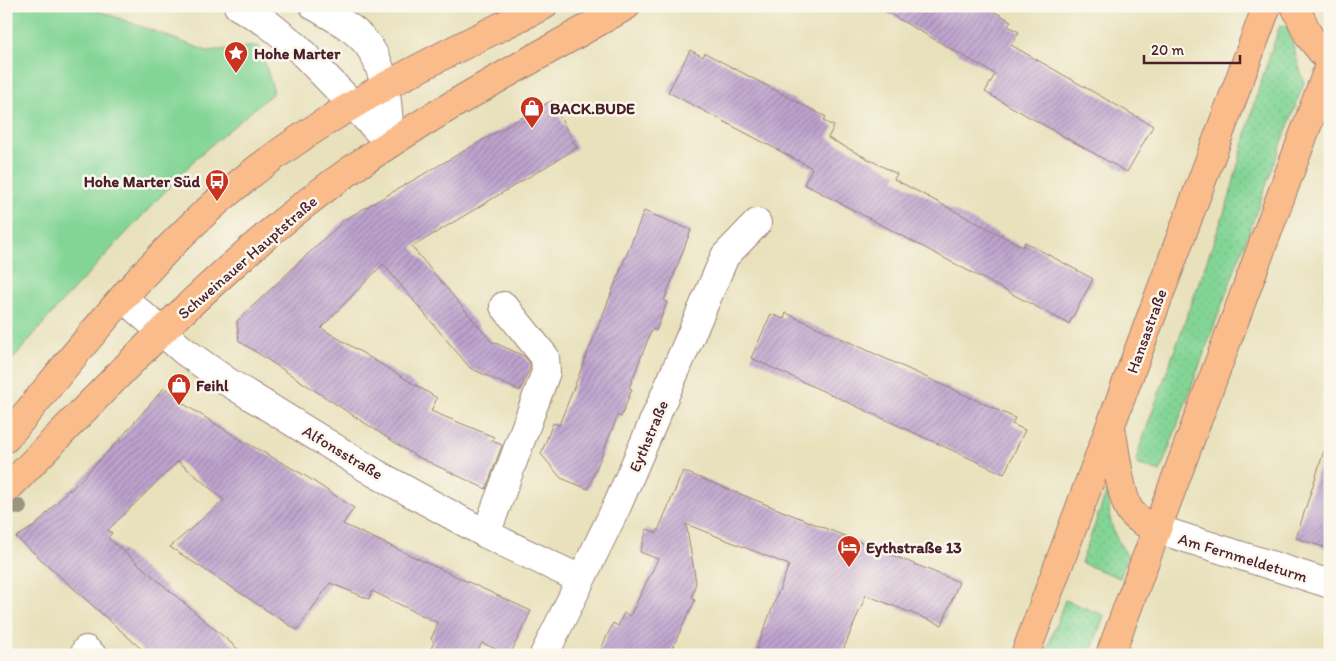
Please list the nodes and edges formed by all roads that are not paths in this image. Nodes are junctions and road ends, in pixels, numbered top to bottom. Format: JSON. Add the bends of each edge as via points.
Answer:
{"nodes":[{"id":1,"x":238,"y":6,"type":"edge"},
{"id":2,"x":314,"y":6,"type":"edge"},
{"id":3,"x":543,"y":6,"type":"edge"},
{"id":4,"x":626,"y":6,"type":"edge"},
{"id":5,"x":1267,"y":6,"type":"edge"},
{"id":6,"x":1295,"y":6,"type":"edge"},
{"id":7,"x":1330,"y":63,"type":"edge"},
{"id":8,"x":386,"y":85,"type":"junction"},
{"id":9,"x":352,"y":104,"type":"junction"},
{"id":10,"x":390,"y":143,"type":"junction"},
{"id":11,"x":756,"y":223,"type":"dead end"},
{"id":12,"x":123,"y":298,"type":"junction"},
{"id":13,"x":504,"y":306,"type":"dead end"},
{"id":14,"x":163,"y":332,"type":"junction"},
{"id":15,"x":1111,"y":428,"type":"junction"},
{"id":16,"x":6,"y":438,"type":"edge"},
{"id":17,"x":6,"y":490,"type":"edge"},
{"id":18,"x":1157,"y":529,"type":"junction"},
{"id":19,"x":486,"y":534,"type":"junction"},
{"id":20,"x":580,"y":579,"type":"junction"},
{"id":21,"x":1330,"y":584,"type":"edge"},
{"id":22,"x":544,"y":655,"type":"edge"},
{"id":23,"x":1025,"y":655,"type":"edge"},
{"id":24,"x":1110,"y":655,"type":"edge"}],
"edges":[{"from":1,"to":9,"type":"street","via":[[296,46]]},
{"from":2,"to":8,"type":"street","via":[[348,26],[368,45]]},
{"from":3,"to":8,"type":"main road"},
{"from":4,"to":10,"type":"main road","name":"Schweinauer Hauptstraße"},
{"from":5,"to":15,"type":"main road","name":"Hansastraße"},
{"from":6,"to":7,"type":"main road","via":[[1309,36]]},
{"from":7,"to":18,"type":"main road"},
{"from":8,"to":9,"type":"main road"},
{"from":8,"to":10,"type":"street"},
{"from":9,"to":10,"type":"street"},
{"from":9,"to":12,"type":"main road","via":[[217,202],[160,256]]},
{"from":10,"to":14,"type":"main road","name":"Schweinauer Hauptstraße","via":[[262,240]]},
{"from":11,"to":20,"type":"street","name":"Eythstraße","via":[[725,256],[617,506]]},
{"from":12,"to":14,"type":"street","name":"Alfonsstraße"},
{"from":12,"to":16,"type":"main road"},
{"from":13,"to":19,"type":"street","via":[[545,356],[546,372]]},
{"from":14,"to":17,"type":"main road","name":"Schweinauer Hauptstraße"},
{"from":14,"to":19,"type":"street","name":"Alfonsstraße","via":[[228,382],[375,473]]},
{"from":15,"to":18,"type":"main road","via":[[1123,494],[1130,511]]},
{"from":15,"to":23,"type":"main road","name":"Hansastraße"},
{"from":18,"to":21,"type":"street","name":"Am Fernmeldeturm"},
{"from":18,"to":24,"type":"main road"},
{"from":19,"to":20,"type":"street","name":"Alfonsstraße"},
{"from":20,"to":22,"type":"street","name":"Eythstraße"}]}
